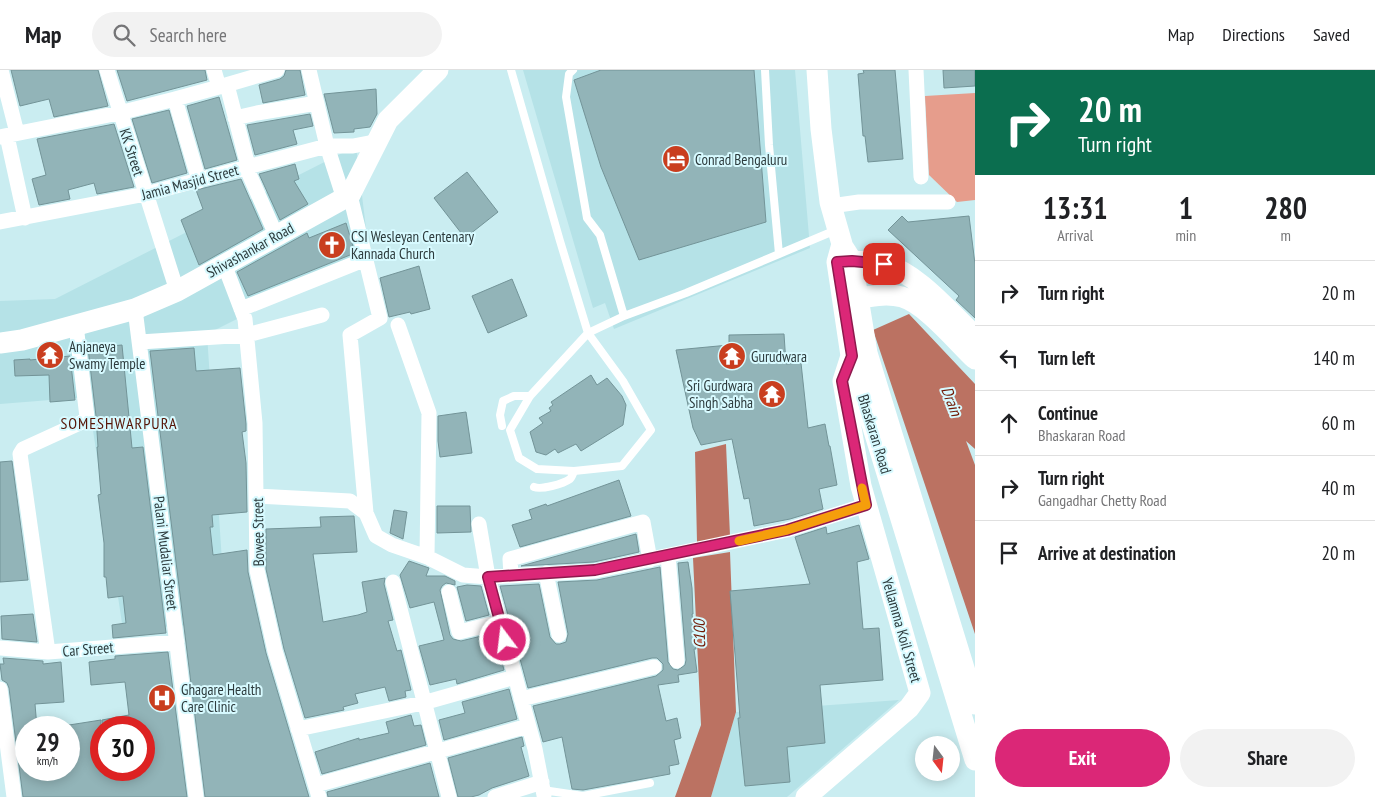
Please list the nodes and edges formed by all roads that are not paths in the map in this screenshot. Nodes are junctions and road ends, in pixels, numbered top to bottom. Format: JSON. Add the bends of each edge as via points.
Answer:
{"nodes":[{"id":1,"x":2,"y":70,"type":"edge"},
{"id":2,"x":107,"y":70,"type":"edge"},
{"id":3,"x":214,"y":70,"type":"edge"},
{"id":4,"x":277,"y":70,"type":"edge"},
{"id":5,"x":309,"y":70,"type":"edge"},
{"id":6,"x":438,"y":70,"type":"edge"},
{"id":7,"x":511,"y":70,"type":"edge"},
{"id":8,"x":573,"y":70,"type":"edge"},
{"id":9,"x":765,"y":70,"type":"edge"},
{"id":10,"x":817,"y":70,"type":"edge"},
{"id":11,"x":916,"y":70,"type":"edge"},
{"id":12,"x":228,"y":84,"type":"junction"},
{"id":13,"x":175,"y":99,"type":"junction"},
{"id":14,"x":317,"y":104,"type":"junction"},
{"id":15,"x":119,"y":113,"type":"junction"},
{"id":16,"x":236,"y":118,"type":"junction"},
{"id":17,"x":8,"y":135,"type":"edge"},
{"id":18,"x":379,"y":141,"type":"junction"},
{"id":19,"x":327,"y":146,"type":"junction"},
{"id":20,"x":247,"y":166,"type":"junction"},
{"id":21,"x":921,"y":177,"type":"dead end"},
{"id":22,"x":199,"y":181,"type":"junction"},
{"id":23,"x":146,"y":194,"type":"junction"},
{"id":24,"x":347,"y":197,"type":"junction"},
{"id":25,"x":948,"y":202,"type":"dead end"},
{"id":26,"x":831,"y":206,"type":"junction"},
{"id":27,"x":25,"y":218,"type":"junction"},
{"id":28,"x":0,"y":222,"type":"edge"},
{"id":29,"x":276,"y":235,"type":"junction"},
{"id":30,"x":842,"y":249,"type":"junction"},
{"id":31,"x":779,"y":254,"type":"junction"},
{"id":32,"x":366,"y":259,"type":"junction"},
{"id":33,"x":224,"y":264,"type":"junction"},
{"id":34,"x":176,"y":291,"type":"junction"},
{"id":35,"x":850,"y":300,"type":"junction"},
{"id":36,"x":135,"y":309,"type":"junction"},
{"id":37,"x":241,"y":310,"type":"junction"},
{"id":38,"x":322,"y":315,"type":"dead end"},
{"id":39,"x":624,"y":316,"type":"junction"},
{"id":40,"x":76,"y":325,"type":"junction"},
{"id":41,"x":398,"y":325,"type":"dead end"},
{"id":42,"x":588,"y":333,"type":"junction"},
{"id":43,"x":246,"y":335,"type":"junction"},
{"id":44,"x":975,"y":336,"type":"edge"},
{"id":45,"x":140,"y":342,"type":"junction"},
{"id":46,"x":0,"y":343,"type":"edge"},
{"id":47,"x":859,"y":355,"type":"junction"},
{"id":48,"x":975,"y":359,"type":"edge"},
{"id":49,"x":530,"y":396,"type":"junction"},
{"id":50,"x":502,"y":426,"type":"dead end"},
{"id":51,"x":574,"y":471,"type":"junction"},
{"id":52,"x":534,"y":487,"type":"dead end"},
{"id":53,"x":257,"y":496,"type":"junction"},
{"id":54,"x":866,"y":505,"type":"junction"},
{"id":55,"x":366,"y":513,"type":"junction"},
{"id":56,"x":479,"y":524,"type":"dead end"},
{"id":57,"x":427,"y":556,"type":"junction"},
{"id":58,"x":668,"y":556,"type":"junction"},
{"id":59,"x":650,"y":560,"type":"junction"},
{"id":60,"x":546,"y":573,"type":"junction"},
{"id":61,"x":511,"y":575,"type":"junction"},
{"id":62,"x":488,"y":577,"type":"junction"},
{"id":63,"x":393,"y":582,"type":"dead end"},
{"id":64,"x":450,"y":592,"type":"dead end"},
{"id":65,"x":500,"y":622,"type":"junction"},
{"id":66,"x":559,"y":635,"type":"dead end"},
{"id":67,"x":177,"y":642,"type":"junction"},
{"id":68,"x":0,"y":648,"type":"edge"},
{"id":69,"x":48,"y":652,"type":"junction"},
{"id":70,"x":677,"y":661,"type":"dead end"},
{"id":71,"x":654,"y":667,"type":"dead end"},
{"id":72,"x":515,"y":677,"type":"junction"},
{"id":73,"x":0,"y":689,"type":"edge"},
{"id":74,"x":521,"y":699,"type":"junction"},
{"id":75,"x":423,"y":703,"type":"junction"},
{"id":76,"x":975,"y":704,"type":"edge"},
{"id":77,"x":528,"y":726,"type":"junction"},
{"id":78,"x":298,"y":729,"type":"junction"},
{"id":79,"x":437,"y":752,"type":"junction"},
{"id":80,"x":975,"y":760,"type":"edge"},
{"id":81,"x":650,"y":783,"type":"dead end"},
{"id":82,"x":317,"y":791,"type":"edge"},
{"id":83,"x":543,"y":791,"type":"edge"},
{"id":84,"x":14,"y":797,"type":"edge"},
{"id":85,"x":196,"y":797,"type":"edge"},
{"id":86,"x":449,"y":797,"type":"edge"},
{"id":87,"x":495,"y":797,"type":"edge"},
{"id":88,"x":806,"y":797,"type":"edge"}],
"edges":[{"from":1,"to":17,"type":"street"},
{"from":2,"to":15,"type":"street","name":"KK Street"},
{"from":3,"to":12,"type":"street"},
{"from":4,"to":12,"type":"street"},
{"from":5,"to":14,"type":"street"},
{"from":6,"to":18,"type":"main road","via":[[388,120]]},
{"from":7,"to":42,"type":"lane"},
{"from":8,"to":39,"type":"lane","via":[[569,74],[566,97],[587,218],[600,235]]},
{"from":9,"to":31,"type":"lane"},
{"from":10,"to":26,"type":"main road"},
{"from":11,"to":21,"type":"street"},
{"from":12,"to":13,"type":"street"},
{"from":12,"to":16,"type":"street"},
{"from":13,"to":15,"type":"street"},
{"from":13,"to":22,"type":"street"},
{"from":14,"to":16,"type":"street"},
{"from":14,"to":19,"type":"street"},
{"from":15,"to":17,"type":"street"},
{"from":15,"to":23,"type":"street","name":"KK Street"},
{"from":16,"to":20,"type":"street"},
{"from":17,"to":27,"type":"street"},
{"from":18,"to":19,"type":"street","name":"Jamia Masjid Street"},
{"from":18,"to":24,"type":"main road"},
{"from":19,"to":20,"type":"street","name":"Jamia Masjid Street"},
{"from":19,"to":24,"type":"street"},
{"from":20,"to":22,"type":"street","name":"Jamia Masjid Street"},
{"from":20,"to":29,"type":"street"},
{"from":22,"to":23,"type":"street","name":"Jamia Masjid Street"},
{"from":23,"to":27,"type":"street","name":"Jamia Masjid Street"},
{"from":23,"to":34,"type":"street","name":"KK Street"},
{"from":24,"to":29,"type":"main road","name":"Shivashankar Road"},
{"from":24,"to":32,"type":"street"},
{"from":25,"to":26,"type":"street","via":[[859,202]]},
{"from":26,"to":30,"type":"main road"},
{"from":27,"to":28,"type":"street","name":"Jamia Masjid Street"},
{"from":29,"to":33,"type":"main road","name":"Shivashankar Road"},
{"from":30,"to":31,"type":"lane"},
{"from":30,"to":35,"type":"main road","name":"Bhaskaran Road"},
{"from":30,"to":44,"type":"main road","via":[[906,274],[932,294]]},
{"from":31,"to":39,"type":"lane"},
{"from":32,"to":37,"type":"street"},
{"from":32,"to":55,"type":"street","via":[[380,318],[350,335]]},
{"from":33,"to":34,"type":"main road","name":"Shivashankar Road"},
{"from":33,"to":37,"type":"street","name":"Bowee Street"},
{"from":34,"to":36,"type":"main road","name":"Shivashankar Road"},
{"from":35,"to":47,"type":"main road","name":"Bhaskaran Road"},
{"from":35,"to":48,"type":"main road","via":[[901,297],[923,308]]},
{"from":36,"to":40,"type":"main road","name":"Shivashankar Road"},
{"from":36,"to":45,"type":"street","name":"Palani Mudaliar Street"},
{"from":37,"to":43,"type":"street","name":"Bowee Street"},
{"from":38,"to":43,"type":"street"},
{"from":39,"to":42,"type":"lane"},
{"from":40,"to":46,"type":"main road","name":"Shivashankar Road"},
{"from":40,"to":69,"type":"street","via":[[87,417],[22,449],[20,454]]},
{"from":41,"to":57,"type":"street","via":[[430,413]]},
{"from":42,"to":49,"type":"lane"},
{"from":42,"to":51,"type":"lane","via":[[623,381],[651,430],[622,466]]},
{"from":43,"to":45,"type":"street"},
{"from":43,"to":53,"type":"street","name":"Bowee Street"},
{"from":45,"to":67,"type":"street","name":"Palani Mudaliar Street"},
{"from":47,"to":54,"type":"main road","via":[[842,381]]},
{"from":47,"to":76,"type":"main road","name":"Bhaskaran Road"},
{"from":47,"to":80,"type":"main road","name":"Bhaskaran Road"},
{"from":49,"to":50,"type":"lane","via":[[514,396],[502,401]]},
{"from":49,"to":51,"type":"lane","via":[[510,430],[519,458],[537,469]]},
{"from":51,"to":52,"type":"lane","via":[[569,479],[546,488]]},
{"from":53,"to":55,"type":"street","via":[[350,501]]},
{"from":53,"to":78,"type":"street","name":"Bowee Street","via":[[258,570],[275,651]]},
{"from":54,"to":58,"type":"street","via":[[787,530]]},
{"from":54,"to":88,"type":"main road","name":"Yellamma Koil Street","via":[[920,692],[909,708]]},
{"from":55,"to":57,"type":"street","via":[[376,536],[392,545]]},
{"from":56,"to":62,"type":"street"},
{"from":57,"to":62,"type":"street","via":[[463,575]]},
{"from":58,"to":59,"type":"street"},
{"from":58,"to":70,"type":"street"},
{"from":59,"to":60,"type":"street","via":[[595,570]]},
{"from":59,"to":61,"type":"street","via":[[643,522],[510,559]]},
{"from":60,"to":61,"type":"street"},
{"from":60,"to":66,"type":"street"},
{"from":61,"to":62,"type":"street"},
{"from":62,"to":65,"type":"street"},
{"from":63,"to":75,"type":"street"},
{"from":64,"to":65,"type":"street","via":[[459,632]]},
{"from":65,"to":72,"type":"street"},
{"from":67,"to":69,"type":"street","name":"Car Street"},
{"from":67,"to":85,"type":"street","name":"Palani Mudaliar Street"},
{"from":68,"to":69,"type":"street","name":"Car Street"},
{"from":71,"to":74,"type":"street"},
{"from":72,"to":74,"type":"street"},
{"from":72,"to":75,"type":"street"},
{"from":73,"to":84,"type":"street"},
{"from":74,"to":77,"type":"street"},
{"from":75,"to":78,"type":"street"},
{"from":75,"to":79,"type":"street"},
{"from":77,"to":79,"type":"street"},
{"from":77,"to":83,"type":"street"},
{"from":78,"to":82,"type":"street","name":"Bowee Street"},
{"from":79,"to":82,"type":"street"},
{"from":79,"to":86,"type":"street"},
{"from":81,"to":83,"type":"lane","via":[[584,796]]},
{"from":83,"to":87,"type":"street"}]}
